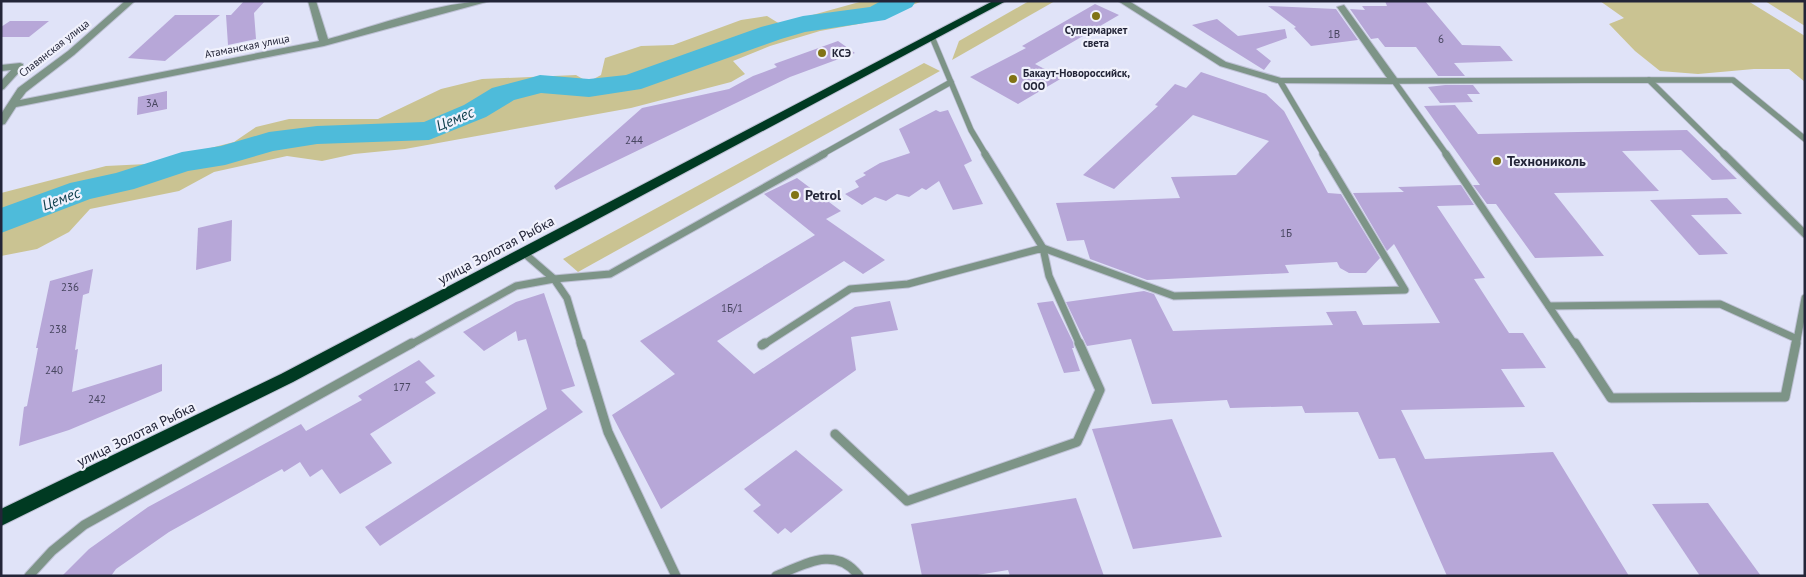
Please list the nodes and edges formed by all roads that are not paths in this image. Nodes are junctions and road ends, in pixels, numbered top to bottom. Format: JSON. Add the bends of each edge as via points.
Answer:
{"nodes":[{"id":1,"x":131,"y":1,"type":"edge"},
{"id":2,"x":312,"y":1,"type":"edge"},
{"id":3,"x":444,"y":1,"type":"edge"},
{"id":4,"x":486,"y":1,"type":"edge"},
{"id":5,"x":1001,"y":1,"type":"edge"},
{"id":6,"x":1122,"y":1,"type":"edge"},
{"id":7,"x":1341,"y":7,"type":"dead end"},
{"id":8,"x":436,"y":12,"type":"junction"},
{"id":9,"x":932,"y":37,"type":"junction"},
{"id":10,"x":324,"y":43,"type":"junction"},
{"id":11,"x":1,"y":68,"type":"edge"},
{"id":12,"x":1649,"y":80,"type":"junction"},
{"id":13,"x":1280,"y":81,"type":"junction"},
{"id":14,"x":1394,"y":81,"type":"junction"},
{"id":15,"x":951,"y":82,"type":"junction"},
{"id":16,"x":1,"y":87,"type":"edge"},
{"id":17,"x":11,"y":106,"type":"junction"},
{"id":18,"x":1,"y":122,"type":"edge"},
{"id":19,"x":1805,"y":139,"type":"edge"},
{"id":20,"x":1805,"y":234,"type":"edge"},
{"id":21,"x":1043,"y":248,"type":"junction"},
{"id":22,"x":524,"y":253,"type":"junction"},
{"id":23,"x":554,"y":279,"type":"junction"},
{"id":24,"x":1805,"y":298,"type":"edge"},
{"id":25,"x":1549,"y":306,"type":"junction"},
{"id":26,"x":1797,"y":339,"type":"junction"},
{"id":27,"x":762,"y":345,"type":"dead end"},
{"id":28,"x":834,"y":434,"type":"dead end"},
{"id":29,"x":1,"y":518,"type":"edge"},
{"id":30,"x":29,"y":576,"type":"edge"},
{"id":31,"x":676,"y":576,"type":"edge"},
{"id":32,"x":776,"y":576,"type":"edge"},
{"id":33,"x":859,"y":576,"type":"edge"}],
"edges":[{"from":1,"to":17,"type":"street","name":"Славянская улица","via":[[22,90]]},
{"from":2,"to":10,"type":"street"},
{"from":3,"to":8,"type":"street"},
{"from":4,"to":8,"type":"street","name":"Атаманская улица"},
{"from":5,"to":9,"type":"highway","name":"улица Золотая Рыбка"},
{"from":6,"to":13,"type":"street","via":[[1224,64]]},
{"from":7,"to":14,"type":"street"},
{"from":8,"to":10,"type":"street","name":"Атаманская улица"},
{"from":9,"to":15,"type":"lane"},
{"from":9,"to":22,"type":"highway","name":"улица Золотая Рыбка"},
{"from":10,"to":17,"type":"street","name":"Атаманская улица"},
{"from":11,"to":16,"type":"street","via":[[20,66]]},
{"from":12,"to":14,"type":"lane"},
{"from":12,"to":19,"type":"lane","via":[[1733,80]]},
{"from":12,"to":20,"type":"lane"},
{"from":13,"to":14,"type":"street"},
{"from":13,"to":21,"type":"lane","via":[[1405,290],[1174,296]]},
{"from":14,"to":25,"type":"lane"},
{"from":15,"to":21,"type":"lane","via":[[971,130]]},
{"from":15,"to":23,"type":"lane","via":[[610,274]]},
{"from":17,"to":18,"type":"street","name":"Славянская улица"},
{"from":21,"to":27,"type":"lane","via":[[908,284],[850,289]]},
{"from":21,"to":28,"type":"lane","via":[[1048,276],[1100,390],[1077,442],[907,501]]},
{"from":22,"to":23,"type":"lane"},
{"from":22,"to":29,"type":"highway","name":"улица Золотая Рыбка","via":[[287,378]]},
{"from":23,"to":30,"type":"lane","via":[[516,286],[84,524]]},
{"from":23,"to":31,"type":"lane","via":[[567,298],[608,432]]},
{"from":24,"to":26,"type":"lane"},
{"from":25,"to":26,"type":"lane","via":[[1720,304]]},
{"from":25,"to":26,"type":"lane","via":[[1611,398],[1785,397]]},
{"from":32,"to":33,"type":"lane","via":[[818,559],[837,558],[856,569]]}]}
